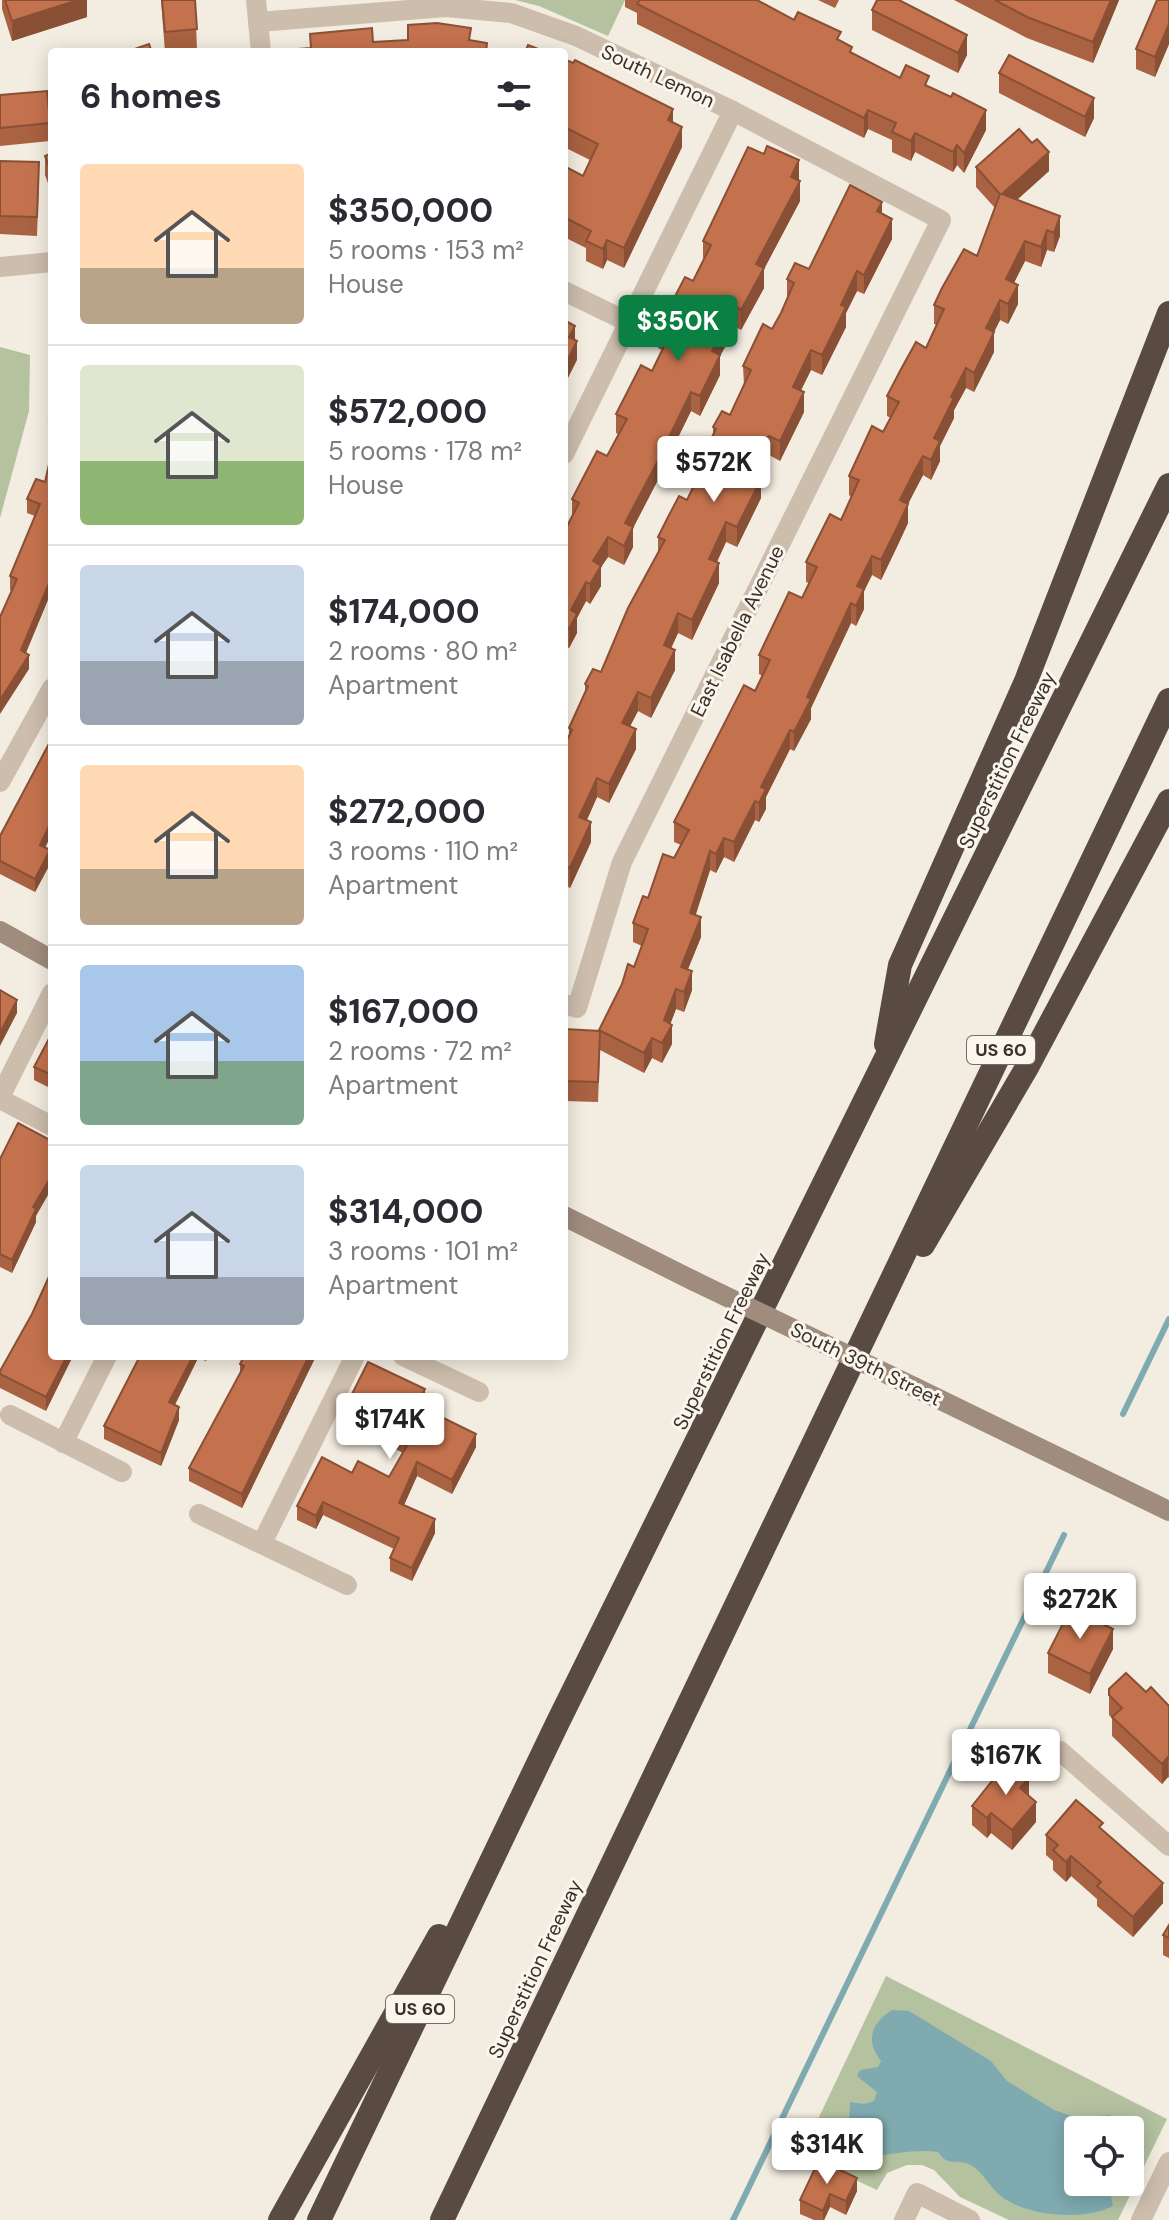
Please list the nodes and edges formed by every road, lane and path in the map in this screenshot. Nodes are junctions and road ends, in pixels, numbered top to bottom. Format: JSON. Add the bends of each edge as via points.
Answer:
{"nodes":[{"id":1,"x":256,"y":0,"type":"edge"},
{"id":2,"x":258,"y":22,"type":"junction"},
{"id":3,"x":261,"y":48,"type":"edge"},
{"id":4,"x":733,"y":111,"type":"junction"},
{"id":5,"x":941,"y":220,"type":"joint"},
{"id":6,"x":48,"y":262,"type":"edge"},
{"id":7,"x":0,"y":267,"type":"edge"},
{"id":8,"x":568,"y":293,"type":"edge"},
{"id":9,"x":1169,"y":313,"type":"edge"},
{"id":10,"x":630,"y":323,"type":"junction"},
{"id":11,"x":568,"y":446,"type":"edge"},
{"id":12,"x":1169,"y":485,"type":"edge"},
{"id":13,"x":48,"y":695,"type":"edge"},
{"id":14,"x":1169,"y":700,"type":"edge"},
{"id":15,"x":3,"y":770,"type":"edge"},
{"id":16,"x":1169,"y":801,"type":"edge"},
{"id":17,"x":0,"y":931,"type":"edge"},
{"id":18,"x":48,"y":958,"type":"edge"},
{"id":19,"x":48,"y":1001,"type":"edge"},
{"id":20,"x":570,"y":1006,"type":"edge"},
{"id":21,"x":880,"y":1074,"type":"junction"},
{"id":22,"x":0,"y":1098,"type":"edge"},
{"id":23,"x":48,"y":1124,"type":"edge"},
{"id":24,"x":568,"y":1218,"type":"edge"},
{"id":25,"x":105,"y":1360,"type":"edge"},
{"id":26,"x":353,"y":1360,"type":"edge"},
{"id":27,"x":411,"y":1360,"type":"edge"},
{"id":28,"x":479,"y":1392,"type":"dead end"},
{"id":29,"x":833,"y":1399,"type":"junction"},
{"id":30,"x":10,"y":1415,"type":"dead end"},
{"id":31,"x":63,"y":1443,"type":"junction"},
{"id":32,"x":122,"y":1472,"type":"dead end"},
{"id":33,"x":1169,"y":1511,"type":"edge"},
{"id":34,"x":199,"y":1514,"type":"dead end"},
{"id":35,"x":262,"y":1543,"type":"junction"},
{"id":36,"x":347,"y":1585,"type":"dead end"},
{"id":37,"x":1060,"y":1751,"type":"dead end"},
{"id":38,"x":519,"y":1798,"type":"junction"},
{"id":39,"x":1169,"y":1846,"type":"edge"},
{"id":40,"x":1169,"y":2162,"type":"edge"},
{"id":41,"x":280,"y":2220,"type":"edge"},
{"id":42,"x":319,"y":2220,"type":"edge"},
{"id":43,"x":442,"y":2220,"type":"edge"},
{"id":44,"x":904,"y":2220,"type":"edge"},
{"id":45,"x":970,"y":2220,"type":"edge"},
{"id":46,"x":1141,"y":2220,"type":"edge"}],
"edges":[{"from":1,"to":2,"type":"street"},
{"from":2,"to":3,"type":"street"},
{"from":2,"to":4,"type":"street","name":"South Lemon","via":[[446,7],[511,13],[576,36]]},
{"from":4,"to":5,"type":"street","name":"South Lemon"},
{"from":4,"to":10,"type":"street"},
{"from":5,"to":20,"type":"street","name":"East Isabella Avenue","via":[[622,862]]},
{"from":6,"to":7,"type":"street"},
{"from":8,"to":10,"type":"street"},
{"from":9,"to":21,"type":"highway","via":[[1026,681],[900,965]]},
{"from":10,"to":11,"type":"street"},
{"from":12,"to":21,"type":"highway","name":"Superstition Freeway"},
{"from":13,"to":15,"type":"street"},
{"from":14,"to":29,"type":"highway","name":"Superstition Freeway","number":"US 60"},
{"from":16,"to":29,"type":"highway","via":[[1026,1069]]},
{"from":17,"to":18,"type":"street"},
{"from":19,"to":22,"type":"street"},
{"from":21,"to":38,"type":"highway","name":"Superstition Freeway"},
{"from":22,"to":23,"type":"street"},
{"from":24,"to":33,"type":"street","name":"South 39th Street","bridge":true},
{"from":25,"to":31,"type":"street"},
{"from":26,"to":35,"type":"street"},
{"from":27,"to":28,"type":"street"},
{"from":29,"to":43,"type":"highway","name":"Superstition Freeway","number":"US 60"},
{"from":30,"to":31,"type":"street"},
{"from":31,"to":32,"type":"street"},
{"from":34,"to":35,"type":"street"},
{"from":35,"to":36,"type":"street"},
{"from":37,"to":39,"type":"street"},
{"from":38,"to":41,"type":"highway"},
{"from":38,"to":42,"type":"highway","number":"US 60"},
{"from":40,"to":46,"type":"street"},
{"from":44,"to":45,"type":"street","via":[[917,2193]]}]}
